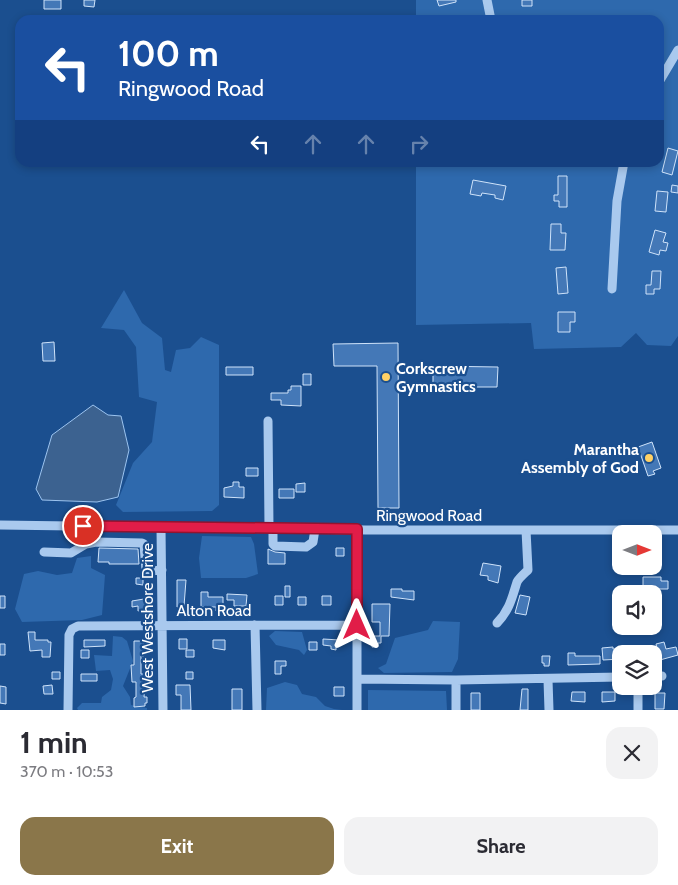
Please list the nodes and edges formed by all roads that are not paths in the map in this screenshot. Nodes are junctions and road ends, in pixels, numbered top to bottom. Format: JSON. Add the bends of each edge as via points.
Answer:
{"nodes":[{"id":1,"x":487,"y":0,"type":"edge"},
{"id":2,"x":490,"y":15,"type":"edge"},
{"id":3,"x":678,"y":50,"type":"edge"},
{"id":4,"x":664,"y":74,"type":"edge"},
{"id":5,"x":623,"y":167,"type":"edge"},
{"id":6,"x":612,"y":289,"type":"dead end"},
{"id":7,"x":268,"y":421,"type":"dead end"},
{"id":8,"x":0,"y":525,"type":"edge"},
{"id":9,"x":105,"y":526,"type":"junction"},
{"id":10,"x":161,"y":526,"type":"junction"},
{"id":11,"x":271,"y":528,"type":"junction"},
{"id":12,"x":315,"y":529,"type":"junction"},
{"id":13,"x":357,"y":529,"type":"junction"},
{"id":14,"x":526,"y":530,"type":"junction"},
{"id":15,"x":678,"y":530,"type":"edge"},
{"id":16,"x":106,"y":542,"type":"junction"},
{"id":17,"x":44,"y":552,"type":"dead end"},
{"id":18,"x":162,"y":570,"type":"junction"},
{"id":19,"x":497,"y":623,"type":"dead end"},
{"id":20,"x":162,"y":625,"type":"junction"},
{"id":21,"x":255,"y":625,"type":"junction"},
{"id":22,"x":357,"y":625,"type":"junction"},
{"id":23,"x":612,"y":677,"type":"edge"},
{"id":24,"x":357,"y":679,"type":"junction"},
{"id":25,"x":456,"y":680,"type":"junction"},
{"id":26,"x":548,"y":680,"type":"junction"},
{"id":27,"x":638,"y":695,"type":"edge"},
{"id":28,"x":68,"y":710,"type":"edge"},
{"id":29,"x":163,"y":710,"type":"edge"},
{"id":30,"x":257,"y":710,"type":"edge"},
{"id":31,"x":357,"y":710,"type":"edge"},
{"id":32,"x":456,"y":710,"type":"edge"},
{"id":33,"x":548,"y":710,"type":"edge"},
{"id":34,"x":638,"y":710,"type":"edge"}],
"edges":[{"from":1,"to":2,"type":"street"},
{"from":3,"to":4,"type":"street"},
{"from":5,"to":6,"type":"street","via":[[617,201]]},
{"from":7,"to":11,"type":"street"},
{"from":8,"to":9,"type":"street","name":"Ringwood Road"},
{"from":9,"to":10,"type":"street","name":"Ringwood Road"},
{"from":9,"to":16,"type":"street"},
{"from":10,"to":11,"type":"street","name":"Ringwood Road"},
{"from":10,"to":18,"type":"street","name":"West Westshore Drive"},
{"from":11,"to":12,"type":"street","name":"Ringwood Road"},
{"from":11,"to":12,"type":"street","via":[[275,546],[306,547],[313,542]]},
{"from":12,"to":13,"type":"street","name":"Ringwood Road"},
{"from":13,"to":14,"type":"street","name":"Ringwood Road"},
{"from":13,"to":22,"type":"street"},
{"from":14,"to":15,"type":"street","name":"Ringwood Road"},
{"from":14,"to":19,"type":"street","via":[[528,570],[517,582],[505,614]]},
{"from":16,"to":17,"type":"street","via":[[86,544],[71,553]]},
{"from":16,"to":18,"type":"street","via":[[142,542],[146,571]]},
{"from":18,"to":20,"type":"street","name":"West Westshore Drive"},
{"from":20,"to":21,"type":"street","name":"Alton Road"},
{"from":20,"to":28,"type":"street","name":"Alton Road","via":[[78,626],[72,629],[68,650]]},
{"from":20,"to":29,"type":"street","name":"West Westshore Drive"},
{"from":21,"to":22,"type":"street","name":"Alton Road"},
{"from":21,"to":30,"type":"street"},
{"from":22,"to":24,"type":"street"},
{"from":23,"to":26,"type":"street"},
{"from":24,"to":25,"type":"street"},
{"from":24,"to":31,"type":"street"},
{"from":25,"to":26,"type":"street"},
{"from":25,"to":32,"type":"street"},
{"from":26,"to":33,"type":"street"},
{"from":27,"to":34,"type":"street"}]}
